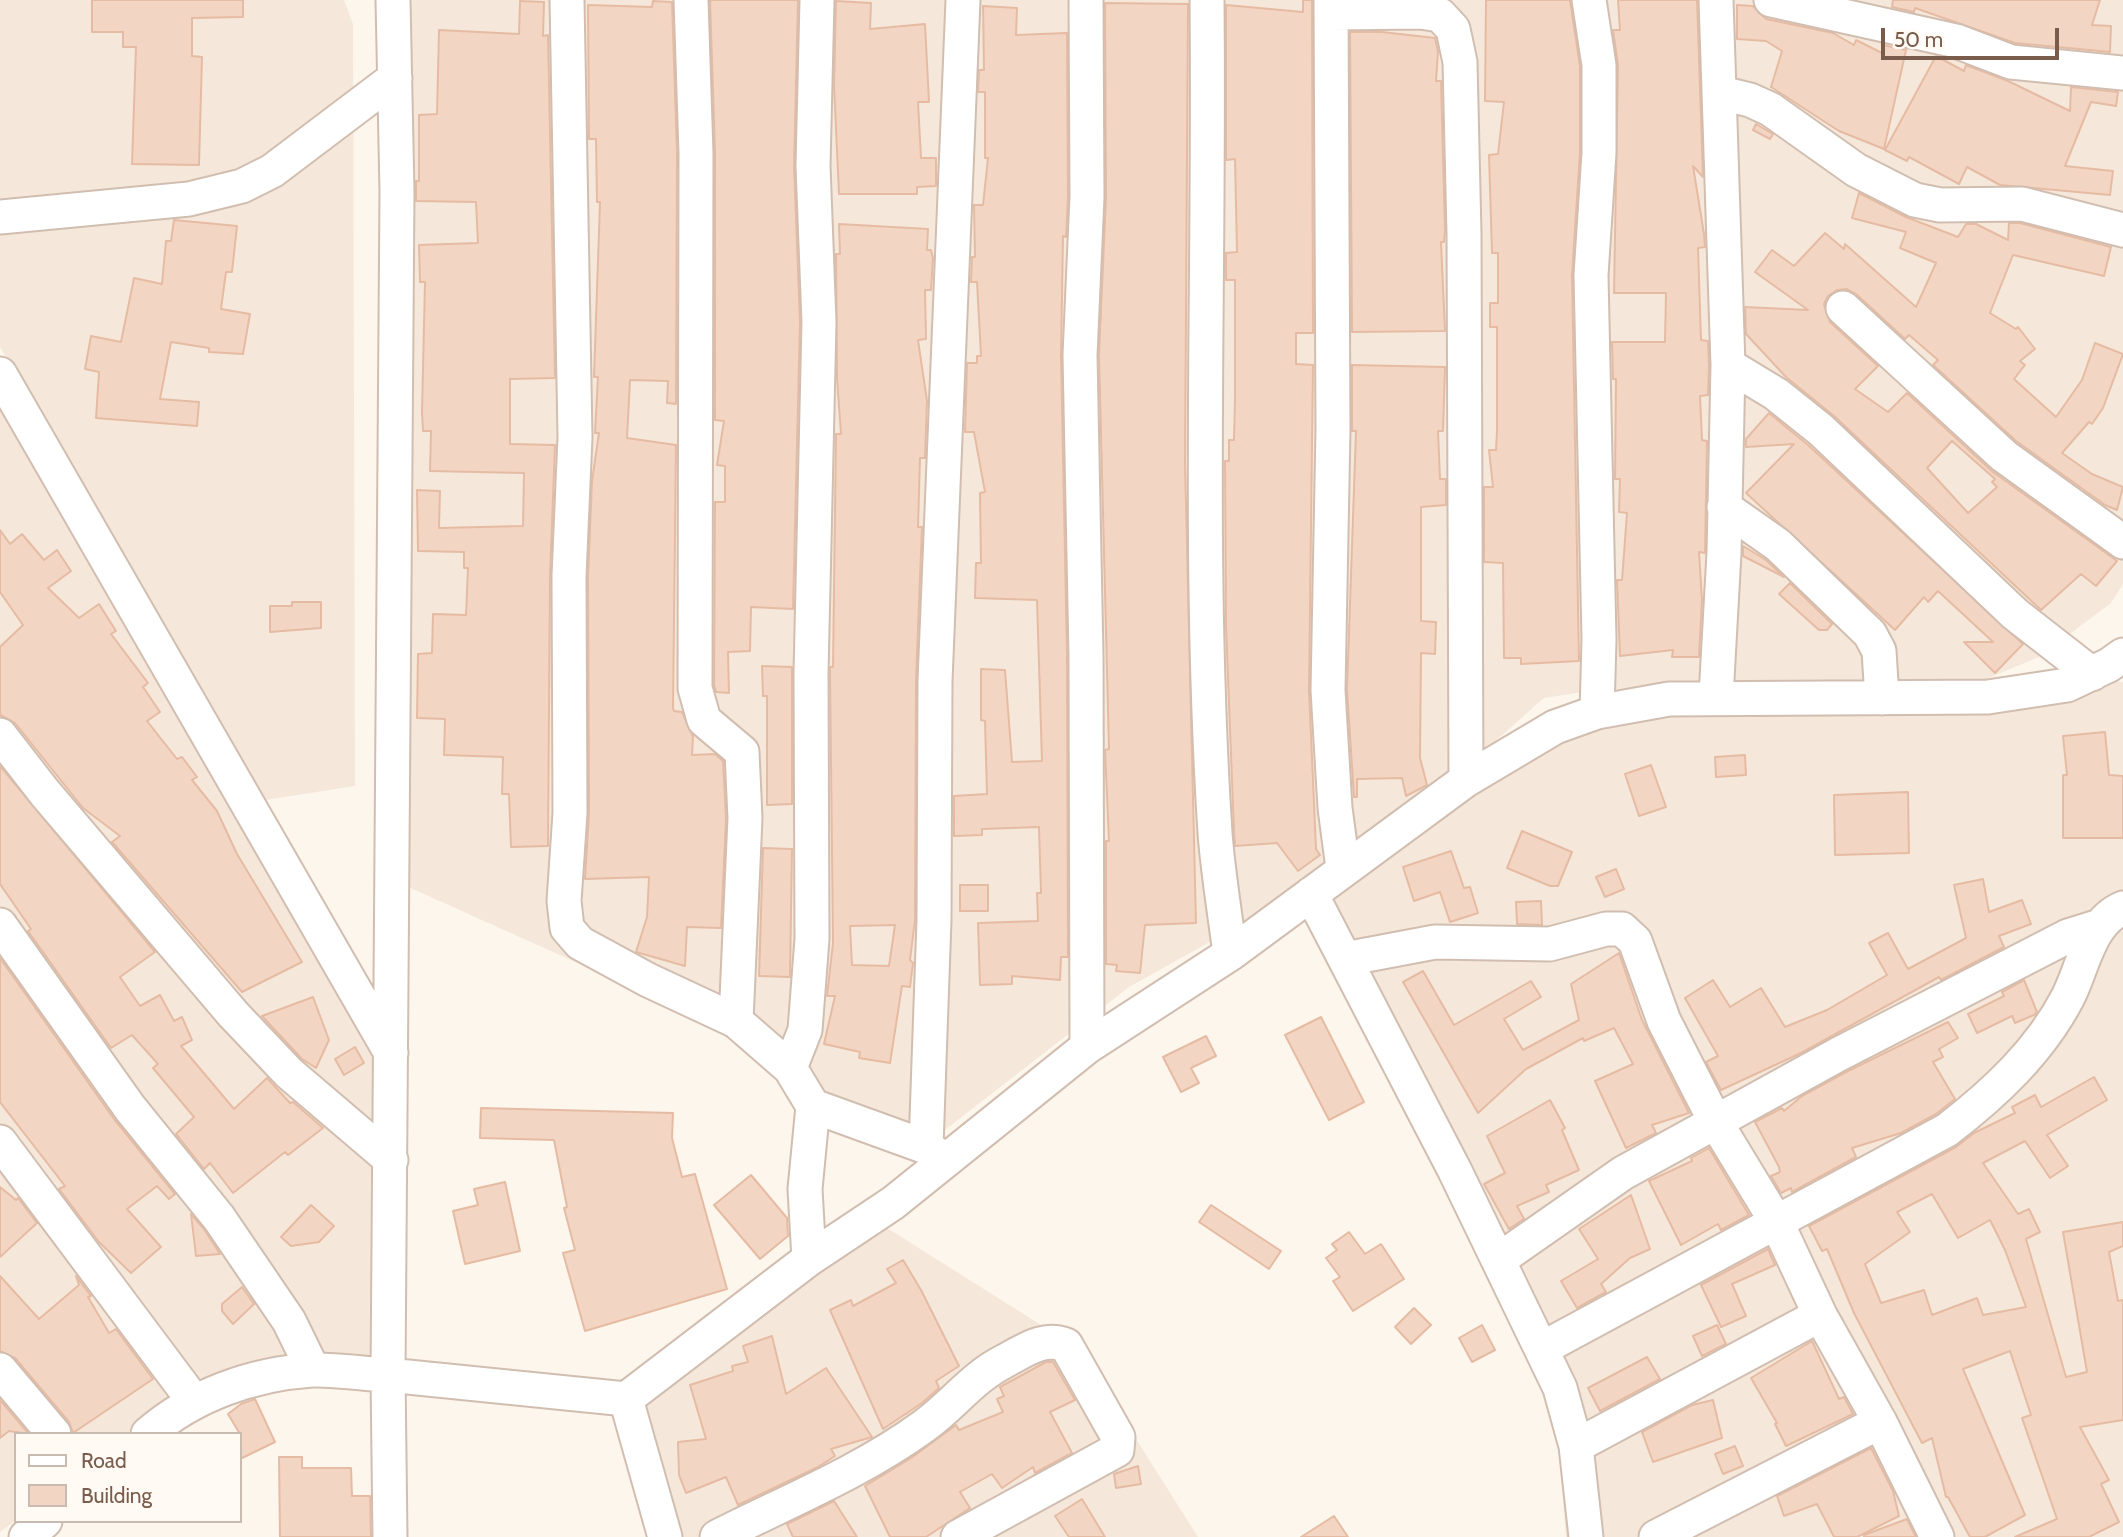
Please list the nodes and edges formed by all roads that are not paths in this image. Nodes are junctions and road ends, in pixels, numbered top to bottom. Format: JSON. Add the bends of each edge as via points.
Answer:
{"nodes":[{"id":1,"x":393,"y":0,"type":"edge"},
{"id":2,"x":567,"y":0,"type":"edge"},
{"id":3,"x":691,"y":0,"type":"edge"},
{"id":4,"x":817,"y":0,"type":"edge"},
{"id":5,"x":963,"y":0,"type":"edge"},
{"id":6,"x":1086,"y":0,"type":"edge"},
{"id":7,"x":1208,"y":0,"type":"edge"},
{"id":8,"x":1588,"y":0,"type":"edge"},
{"id":9,"x":1716,"y":0,"type":"edge"},
{"id":10,"x":1771,"y":0,"type":"edge"},
{"id":11,"x":1332,"y":7,"type":"edge"},
{"id":12,"x":2123,"y":73,"type":"edge"},
{"id":13,"x":395,"y":78,"type":"junction"},
{"id":14,"x":1721,"y":93,"type":"junction"},
{"id":15,"x":0,"y":218,"type":"edge"},
{"id":16,"x":2123,"y":230,"type":"edge"},
{"id":17,"x":1843,"y":308,"type":"dead end"},
{"id":18,"x":1728,"y":365,"type":"junction"},
{"id":19,"x":4,"y":389,"type":"edge"},
{"id":20,"x":1724,"y":507,"type":"junction"},
{"id":21,"x":2123,"y":542,"type":"edge"},
{"id":22,"x":2123,"y":655,"type":"edge"},
{"id":23,"x":2092,"y":674,"type":"junction"},
{"id":24,"x":1716,"y":697,"type":"junction"},
{"id":25,"x":1881,"y":698,"type":"junction"},
{"id":26,"x":1597,"y":712,"type":"junction"},
{"id":27,"x":0,"y":735,"type":"edge"},
{"id":28,"x":1466,"y":780,"type":"junction"},
{"id":29,"x":1343,"y":868,"type":"junction"},
{"id":30,"x":1311,"y":894,"type":"junction"},
{"id":31,"x":2112,"y":917,"type":"edge"},
{"id":32,"x":0,"y":925,"type":"edge"},
{"id":33,"x":1230,"y":954,"type":"junction"},
{"id":34,"x":1345,"y":960,"type":"junction"},
{"id":35,"x":736,"y":1021,"type":"junction"},
{"id":36,"x":1087,"y":1048,"type":"junction"},
{"id":37,"x":392,"y":1055,"type":"junction"},
{"id":38,"x":790,"y":1068,"type":"junction"},
{"id":39,"x":813,"y":1106,"type":"junction"},
{"id":40,"x":1716,"y":1121,"type":"junction"},
{"id":41,"x":0,"y":1142,"type":"edge"},
{"id":42,"x":937,"y":1154,"type":"junction"},
{"id":43,"x":391,"y":1160,"type":"junction"},
{"id":44,"x":1777,"y":1223,"type":"junction"},
{"id":45,"x":809,"y":1259,"type":"junction"},
{"id":46,"x":1500,"y":1259,"type":"junction"},
{"id":47,"x":1820,"y":1315,"type":"junction"},
{"id":48,"x":1543,"y":1348,"type":"junction"},
{"id":49,"x":0,"y":1370,"type":"edge"},
{"id":50,"x":313,"y":1370,"type":"junction"},
{"id":51,"x":388,"y":1375,"type":"junction"},
{"id":52,"x":626,"y":1399,"type":"junction"},
{"id":53,"x":193,"y":1400,"type":"junction"},
{"id":54,"x":1880,"y":1422,"type":"junction"},
{"id":55,"x":52,"y":1432,"type":"edge"},
{"id":56,"x":151,"y":1432,"type":"edge"},
{"id":57,"x":1576,"y":1446,"type":"junction"},
{"id":58,"x":43,"y":1523,"type":"edge"},
{"id":59,"x":26,"y":1537,"type":"edge"},
{"id":60,"x":390,"y":1537,"type":"edge"},
{"id":61,"x":665,"y":1537,"type":"edge"},
{"id":62,"x":717,"y":1537,"type":"edge"},
{"id":63,"x":958,"y":1537,"type":"edge"},
{"id":64,"x":1586,"y":1537,"type":"edge"},
{"id":65,"x":1656,"y":1537,"type":"edge"},
{"id":66,"x":1937,"y":1537,"type":"edge"}],
"edges":[{"from":1,"to":13,"type":"street"},
{"from":2,"to":35,"type":"street","via":[[575,437],[569,576],[567,928],[580,943],[636,974]]},
{"from":3,"to":35,"type":"street","via":[[696,180],[695,688],[704,720],[742,752],[745,818]]},
{"from":4,"to":38,"type":"street","via":[[813,166],[819,322],[811,673],[812,939],[805,1030]]},
{"from":5,"to":42,"type":"street","via":[[934,681]]},
{"from":6,"to":36,"type":"street","via":[[1087,197],[1080,355]]},
{"from":7,"to":33,"type":"street","via":[[1203,498],[1215,835]]},
{"from":8,"to":26,"type":"street","via":[[1600,65],[1591,275],[1598,498]]},
{"from":9,"to":14,"type":"street"},
{"from":10,"to":12,"type":"street","via":[[1956,41],[2011,62]]},
{"from":11,"to":28,"type":"street","via":[[1440,15],[1453,29],[1460,62]]},
{"from":11,"to":29,"type":"street","via":[[1328,690]]},
{"from":13,"to":15,"type":"street","via":[[272,172],[242,186],[188,199]]},
{"from":13,"to":37,"type":"street"},
{"from":14,"to":16,"type":"street","via":[[1770,109],[1856,170],[1915,200],[1940,205],[2022,204]]},
{"from":14,"to":18,"type":"street"},
{"from":17,"to":21,"type":"street","via":[[2004,456]]},
{"from":18,"to":20,"type":"street"},
{"from":18,"to":23,"type":"street","via":[[1776,394],[1821,430],[2015,614]]},
{"from":19,"to":37,"type":"street"},
{"from":20,"to":24,"type":"street"},
{"from":20,"to":25,"type":"street","via":[[1778,545],[1870,634],[1879,651]]},
{"from":22,"to":23,"type":"street"},
{"from":23,"to":25,"type":"street","via":[[2067,685],[1988,697]]},
{"from":24,"to":25,"type":"street"},
{"from":24,"to":26,"type":"street","via":[[1638,703]]},
{"from":26,"to":28,"type":"street","via":[[1555,727]]},
{"from":27,"to":43,"type":"street","via":[[233,1014],[289,1073]]},
{"from":28,"to":29,"type":"street"},
{"from":29,"to":30,"type":"street"},
{"from":30,"to":33,"type":"street"},
{"from":30,"to":34,"type":"street"},
{"from":31,"to":40,"type":"street","via":[[2044,948]]},
{"from":31,"to":44,"type":"street","via":[[2038,1044],[1988,1099],[1947,1130]]},
{"from":32,"to":50,"type":"street","via":[[130,1108],[219,1218],[289,1321]]},
{"from":33,"to":36,"type":"street"},
{"from":34,"to":40,"type":"street","via":[[1435,942],[1550,944],[1622,929],[1635,940],[1664,1021]]},
{"from":34,"to":46,"type":"street"},
{"from":35,"to":38,"type":"street"},
{"from":36,"to":42,"type":"street"},
{"from":37,"to":43,"type":"street"},
{"from":38,"to":39,"type":"street"},
{"from":39,"to":42,"type":"street"},
{"from":39,"to":45,"type":"street","via":[[805,1189]]},
{"from":40,"to":44,"type":"street"},
{"from":40,"to":46,"type":"street","via":[[1623,1172]]},
{"from":41,"to":53,"type":"street"},
{"from":42,"to":45,"type":"street","via":[[893,1203]]},
{"from":43,"to":51,"type":"street"},
{"from":44,"to":47,"type":"street"},
{"from":44,"to":48,"type":"street"},
{"from":45,"to":52,"type":"street"},
{"from":46,"to":48,"type":"street"},
{"from":47,"to":54,"type":"street"},
{"from":47,"to":57,"type":"street"},
{"from":48,"to":57,"type":"street"},
{"from":49,"to":55,"type":"street"},
{"from":50,"to":51,"type":"street"},
{"from":50,"to":53,"type":"street","via":[[260,1378]]},
{"from":51,"to":52,"type":"street"},
{"from":51,"to":60,"type":"street"},
{"from":52,"to":61,"type":"street"},
{"from":53,"to":56,"type":"street"},
{"from":54,"to":65,"type":"street"},
{"from":54,"to":66,"type":"street"},
{"from":57,"to":64,"type":"street"},
{"from":58,"to":59,"type":"street"},
{"from":62,"to":63,"type":"street","via":[[860,1466],[925,1426],[992,1367],[1038,1344],[1053,1340],[1066,1345],[1118,1437],[1117,1450]]}]}
